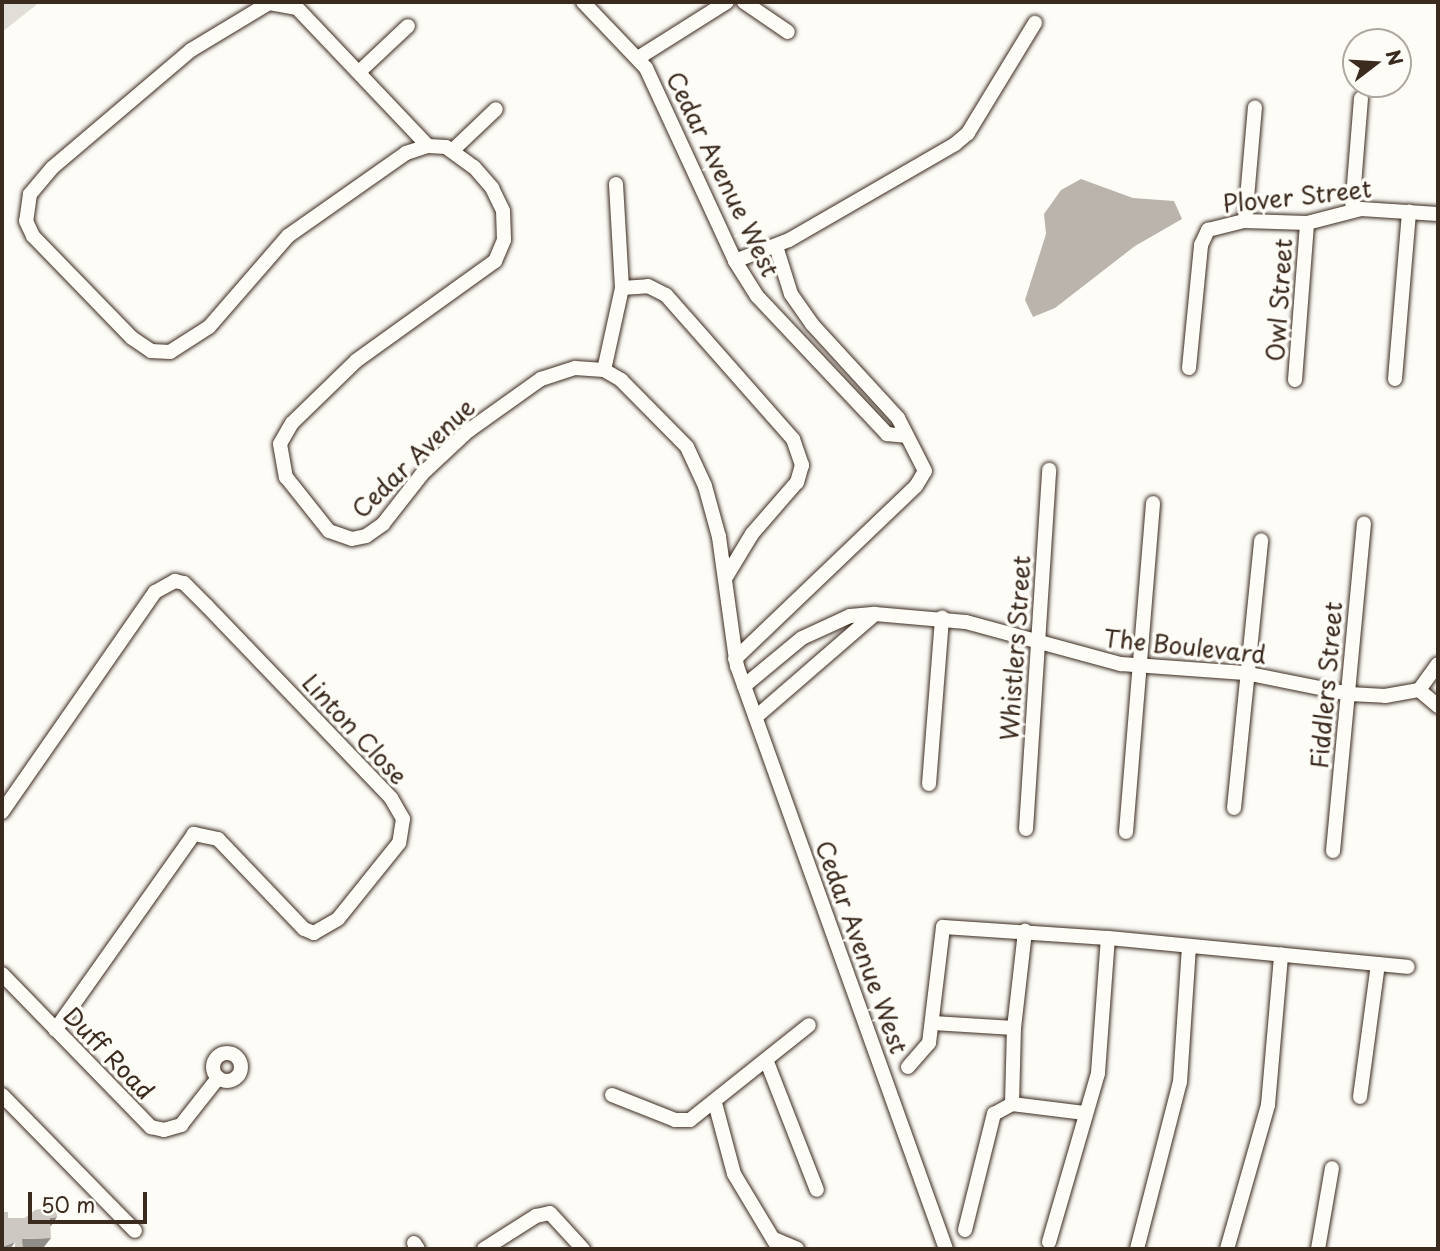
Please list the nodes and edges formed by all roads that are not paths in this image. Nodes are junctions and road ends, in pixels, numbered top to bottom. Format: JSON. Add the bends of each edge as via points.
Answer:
{"nodes":[{"id":1,"x":280,"y":2,"type":"edge"},
{"id":2,"x":583,"y":2,"type":"edge"},
{"id":3,"x":727,"y":2,"type":"edge"},
{"id":4,"x":744,"y":2,"type":"edge"},
{"id":5,"x":1035,"y":23,"type":"dead end"},
{"id":6,"x":408,"y":26,"type":"dead end"},
{"id":7,"x":788,"y":32,"type":"dead end"},
{"id":8,"x":638,"y":58,"type":"junction"},
{"id":9,"x":359,"y":72,"type":"junction"},
{"id":10,"x":1361,"y":98,"type":"dead end"},
{"id":11,"x":1255,"y":107,"type":"dead end"},
{"id":12,"x":496,"y":109,"type":"dead end"},
{"id":13,"x":428,"y":146,"type":"junction"},
{"id":14,"x":453,"y":150,"type":"junction"},
{"id":15,"x":616,"y":184,"type":"dead end"},
{"id":16,"x":1352,"y":210,"type":"junction"},
{"id":17,"x":1409,"y":212,"type":"junction"},
{"id":18,"x":1438,"y":215,"type":"edge"},
{"id":19,"x":1245,"y":221,"type":"junction"},
{"id":20,"x":1307,"y":223,"type":"junction"},
{"id":21,"x":776,"y":246,"type":"junction"},
{"id":22,"x":735,"y":261,"type":"junction"},
{"id":23,"x":622,"y":288,"type":"junction"},
{"id":24,"x":791,"y":294,"type":"junction"},
{"id":25,"x":769,"y":308,"type":"junction"},
{"id":26,"x":1189,"y":368,"type":"dead end"},
{"id":27,"x":604,"y":370,"type":"junction"},
{"id":28,"x":1395,"y":379,"type":"dead end"},
{"id":29,"x":1295,"y":380,"type":"dead end"},
{"id":30,"x":905,"y":436,"type":"junction"},
{"id":31,"x":1049,"y":470,"type":"dead end"},
{"id":32,"x":1153,"y":503,"type":"dead end"},
{"id":33,"x":1364,"y":523,"type":"dead end"},
{"id":34,"x":1261,"y":540,"type":"dead end"},
{"id":35,"x":726,"y":577,"type":"junction"},
{"id":36,"x":875,"y":614,"type":"junction"},
{"id":37,"x":942,"y":618,"type":"junction"},
{"id":38,"x":1038,"y":642,"type":"junction"},
{"id":39,"x":735,"y":659,"type":"junction"},
{"id":40,"x":1438,"y":664,"type":"edge"},
{"id":41,"x":1137,"y":667,"type":"junction"},
{"id":42,"x":1250,"y":674,"type":"junction"},
{"id":43,"x":744,"y":686,"type":"junction"},
{"id":44,"x":1419,"y":690,"type":"junction"},
{"id":45,"x":1349,"y":694,"type":"junction"},
{"id":46,"x":1438,"y":706,"type":"edge"},
{"id":47,"x":756,"y":717,"type":"junction"},
{"id":48,"x":929,"y":784,"type":"dead end"},
{"id":49,"x":1234,"y":808,"type":"dead end"},
{"id":50,"x":2,"y":812,"type":"edge"},
{"id":51,"x":1026,"y":829,"type":"dead end"},
{"id":52,"x":1126,"y":832,"type":"dead end"},
{"id":53,"x":1333,"y":851,"type":"dead end"},
{"id":54,"x":1026,"y":931,"type":"junction"},
{"id":55,"x":1108,"y":938,"type":"junction"},
{"id":56,"x":1189,"y":946,"type":"junction"},
{"id":57,"x":1282,"y":955,"type":"junction"},
{"id":58,"x":1378,"y":964,"type":"junction"},
{"id":59,"x":1408,"y":967,"type":"dead end"},
{"id":60,"x":2,"y":974,"type":"edge"},
{"id":61,"x":933,"y":1023,"type":"junction"},
{"id":62,"x":809,"y":1025,"type":"dead end"},
{"id":63,"x":1014,"y":1028,"type":"junction"},
{"id":64,"x":55,"y":1030,"type":"junction"},
{"id":65,"x":767,"y":1062,"type":"junction"},
{"id":66,"x":908,"y":1067,"type":"dead end"},
{"id":67,"x":218,"y":1078,"type":"dead end"},
{"id":68,"x":2,"y":1095,"type":"edge"},
{"id":69,"x":612,"y":1095,"type":"dead end"},
{"id":70,"x":1360,"y":1097,"type":"dead end"},
{"id":71,"x":715,"y":1103,"type":"junction"},
{"id":72,"x":1012,"y":1104,"type":"junction"},
{"id":73,"x":1084,"y":1113,"type":"junction"},
{"id":74,"x":1332,"y":1168,"type":"dead end"},
{"id":75,"x":817,"y":1190,"type":"dead end"},
{"id":76,"x":965,"y":1230,"type":"dead end"},
{"id":77,"x":135,"y":1231,"type":"dead end"},
{"id":78,"x":1049,"y":1242,"type":"dead end"},
{"id":79,"x":783,"y":1246,"type":"edge"},
{"id":80,"x":484,"y":1249,"type":"edge"},
{"id":81,"x":583,"y":1249,"type":"edge"},
{"id":82,"x":946,"y":1249,"type":"edge"},
{"id":83,"x":1137,"y":1249,"type":"edge"},
{"id":84,"x":1227,"y":1249,"type":"edge"},
{"id":85,"x":1318,"y":1249,"type":"edge"}],
"edges":[{"from":1,"to":9,"type":"street","via":[[297,8]]},
{"from":1,"to":13,"type":"street","via":[[247,13],[191,50],[52,168],[30,194],[26,221],[33,236],[132,338],[143,348],[163,353],[195,340],[288,236],[400,157]]},
{"from":2,"to":8,"type":"street","name":"Cedar Avenue West"},
{"from":3,"to":8,"type":"street"},
{"from":4,"to":7,"type":"street"},
{"from":5,"to":21,"type":"street","via":[[961,140]]},
{"from":6,"to":9,"type":"street"},
{"from":8,"to":22,"type":"street","name":"Cedar Avenue West","via":[[663,101]]},
{"from":9,"to":13,"type":"street"},
{"from":10,"to":16,"type":"street"},
{"from":11,"to":19,"type":"street"},
{"from":12,"to":14,"type":"street"},
{"from":13,"to":14,"type":"street"},
{"from":14,"to":27,"type":"street","name":"Cedar Avenue","via":[[474,167],[498,198],[505,227],[501,249],[480,275],[356,361],[292,423],[281,444],[286,477],[329,531],[352,539],[366,536],[383,524],[432,464],[529,386],[564,369]]},
{"from":15,"to":23,"type":"street"},
{"from":16,"to":17,"type":"street","name":"Plover Street"},
{"from":16,"to":20,"type":"street","name":"Plover Street"},
{"from":17,"to":18,"type":"street","name":"Plover Street"},
{"from":17,"to":28,"type":"street"},
{"from":19,"to":20,"type":"street","name":"Plover Street"},
{"from":19,"to":26,"type":"street","name":"Plover Street","via":[[1218,226],[1204,235]]},
{"from":20,"to":29,"type":"street","name":"Owl Street"},
{"from":21,"to":22,"type":"street"},
{"from":21,"to":24,"type":"street"},
{"from":22,"to":25,"type":"street","name":"Cedar Avenue West"},
{"from":23,"to":27,"type":"street"},
{"from":23,"to":35,"type":"street","via":[[648,286],[666,295],[799,449],[802,465],[797,482],[752,534]]},
{"from":24,"to":25,"type":"street"},
{"from":24,"to":30,"type":"street","via":[[812,324],[898,418]]},
{"from":25,"to":30,"type":"street","name":"Cedar Avenue West","via":[[887,434]]},
{"from":27,"to":35,"type":"street","via":[[631,389],[693,456],[711,505]]},
{"from":30,"to":39,"type":"street","via":[[924,464],[916,486]]},
{"from":31,"to":38,"type":"street","name":"Whistlers Street"},
{"from":32,"to":41,"type":"street"},
{"from":33,"to":45,"type":"street","name":"Fiddlers Street"},
{"from":34,"to":42,"type":"street"},
{"from":35,"to":39,"type":"street","name":"Cedar Avenue West"},
{"from":36,"to":37,"type":"street","name":"The Boulevard"},
{"from":36,"to":43,"type":"street","name":"The Boulevard","via":[[850,617],[802,638]]},
{"from":36,"to":47,"type":"street"},
{"from":37,"to":38,"type":"street","name":"The Boulevard"},
{"from":37,"to":48,"type":"street"},
{"from":38,"to":41,"type":"street","name":"The Boulevard"},
{"from":38,"to":51,"type":"street","name":"Whistlers Street"},
{"from":39,"to":43,"type":"street","name":"Cedar Avenue West"},
{"from":40,"to":44,"type":"street"},
{"from":41,"to":42,"type":"street","name":"The Boulevard"},
{"from":41,"to":52,"type":"street"},
{"from":42,"to":45,"type":"street","name":"The Boulevard"},
{"from":42,"to":49,"type":"street"},
{"from":43,"to":47,"type":"street","name":"Cedar Avenue West"},
{"from":44,"to":45,"type":"street","name":"The Boulevard","via":[[1385,696]]},
{"from":44,"to":46,"type":"street"},
{"from":45,"to":53,"type":"street","name":"Fiddlers Street"},
{"from":47,"to":82,"type":"street","name":"Cedar Avenue West"},
{"from":50,"to":64,"type":"street","name":"Linton Close","via":[[155,592],[175,581],[184,583],[391,798],[403,819],[399,844],[338,919],[314,933],[304,929],[218,839],[194,834]]},
{"from":54,"to":55,"type":"street"},
{"from":54,"to":61,"type":"street","via":[[943,927]]},
{"from":54,"to":63,"type":"street"},
{"from":55,"to":56,"type":"street"},
{"from":55,"to":73,"type":"street","via":[[1098,1073]]},
{"from":56,"to":57,"type":"street"},
{"from":56,"to":83,"type":"street","via":[[1180,1082]]},
{"from":57,"to":58,"type":"street"},
{"from":57,"to":84,"type":"street","via":[[1268,1105]]},
{"from":58,"to":59,"type":"street"},
{"from":58,"to":70,"type":"street"},
{"from":60,"to":64,"type":"street","name":"Duff Road"},
{"from":61,"to":63,"type":"street"},
{"from":61,"to":66,"type":"street","via":[[926,1050]]},
{"from":62,"to":65,"type":"street"},
{"from":63,"to":72,"type":"street"},
{"from":64,"to":67,"type":"street","name":"Duff Road","via":[[145,1122],[158,1129],[181,1125]]},
{"from":65,"to":71,"type":"street"},
{"from":65,"to":75,"type":"street"},
{"from":68,"to":77,"type":"street"},
{"from":69,"to":71,"type":"street","via":[[684,1121]]},
{"from":71,"to":79,"type":"street","via":[[734,1174]]},
{"from":72,"to":73,"type":"street"},
{"from":72,"to":76,"type":"street","via":[[990,1121]]},
{"from":73,"to":78,"type":"street"},
{"from":74,"to":85,"type":"street"},
{"from":80,"to":81,"type":"street","via":[[537,1216],[550,1213]]}]}
